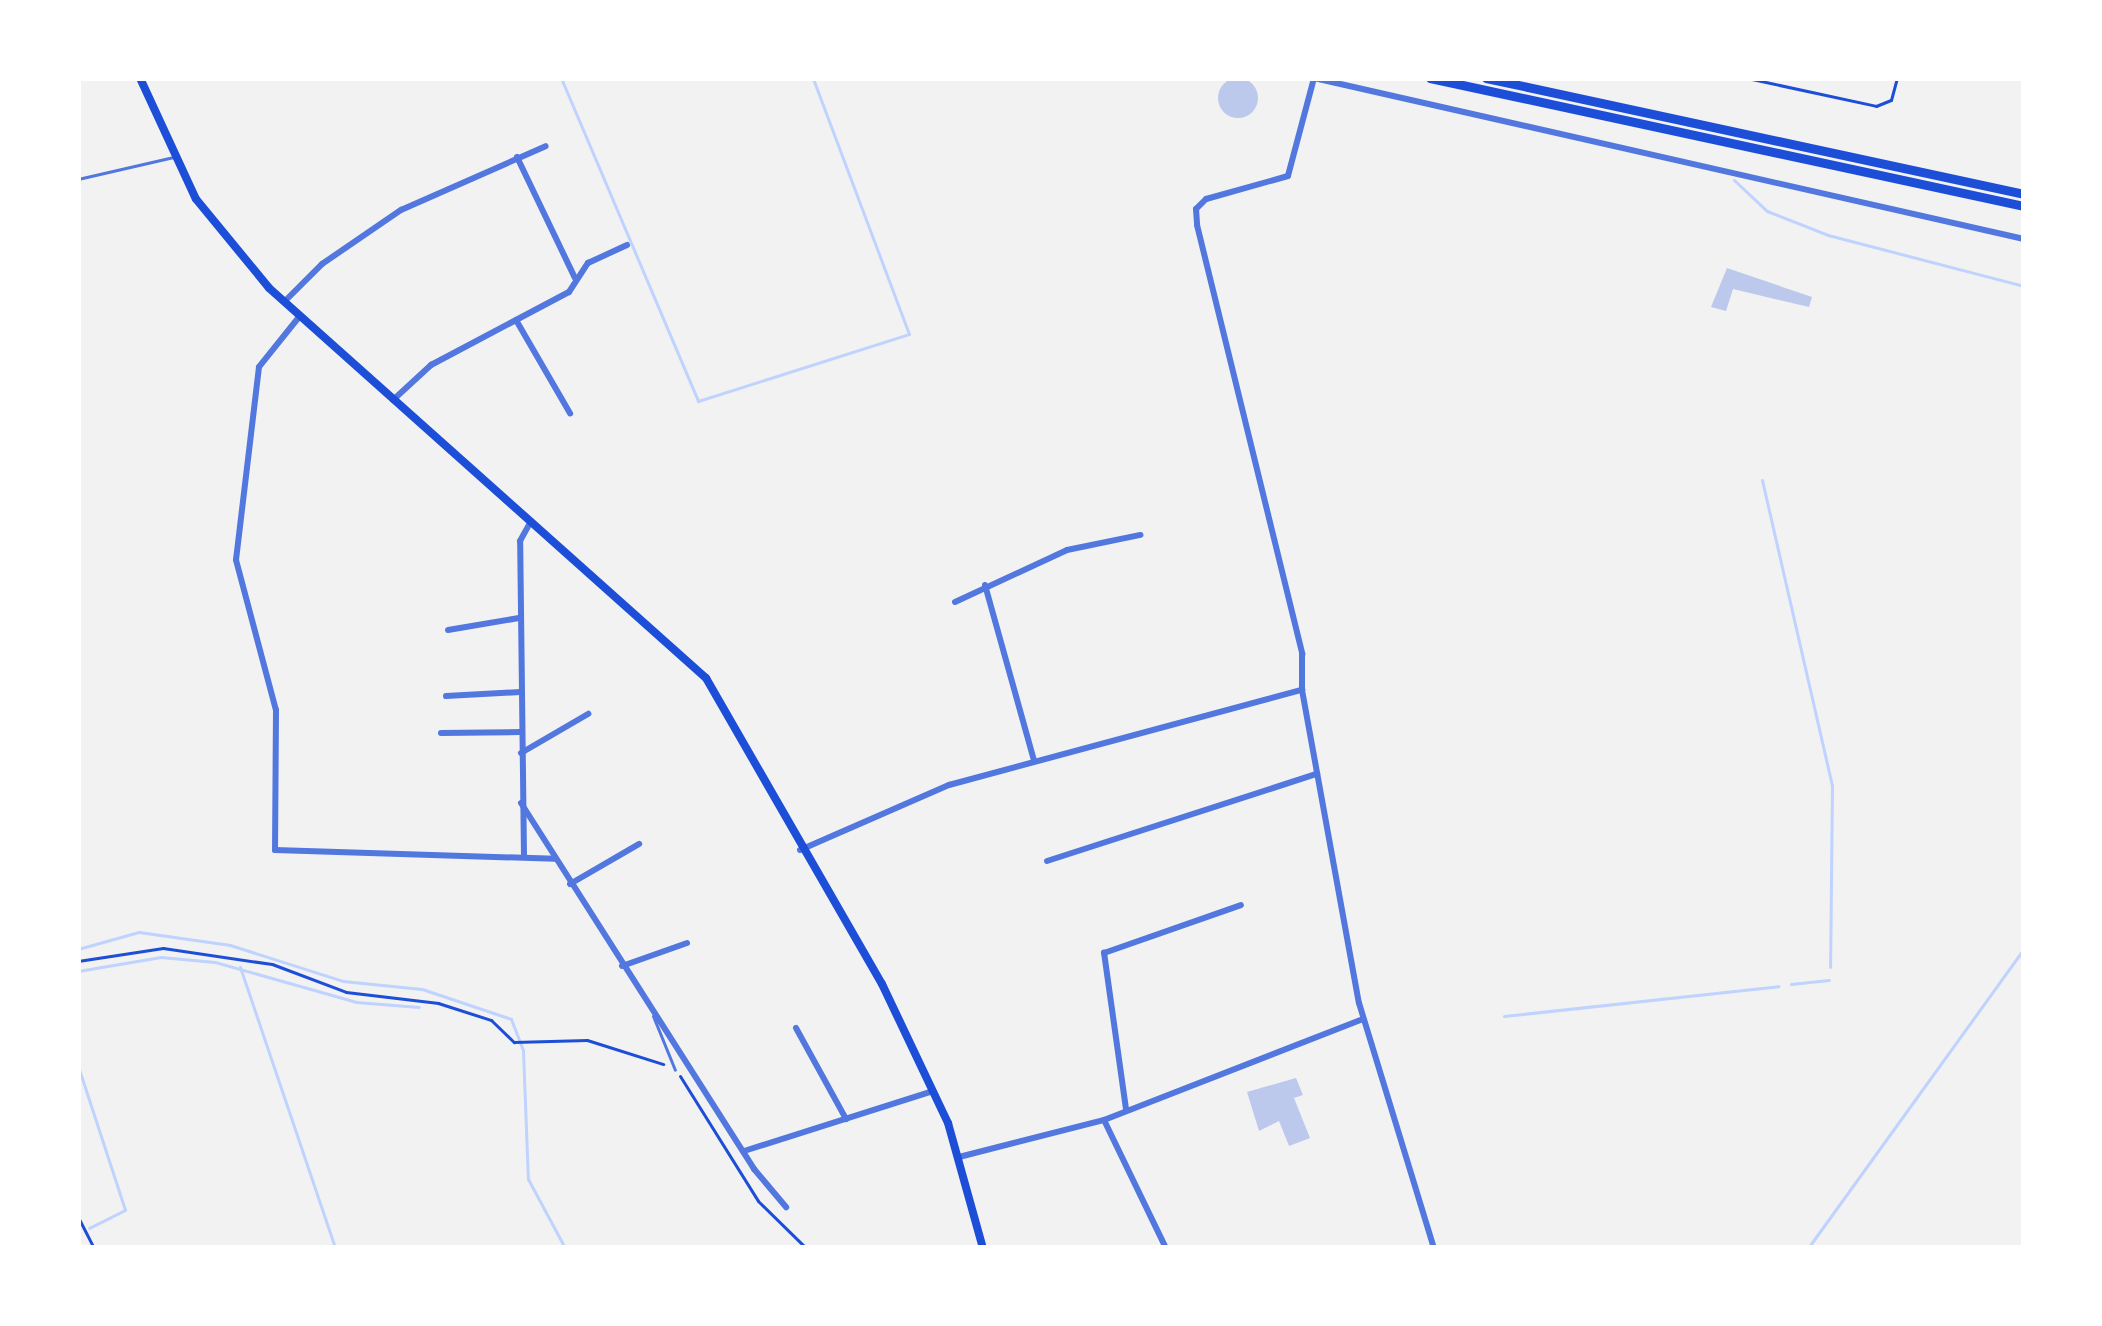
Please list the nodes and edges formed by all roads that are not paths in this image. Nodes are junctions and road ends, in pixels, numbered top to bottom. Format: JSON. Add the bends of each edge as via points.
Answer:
{"nodes":[{"id":1,"x":140,"y":78,"type":"edge"},
{"id":2,"x":1313,"y":78,"type":"edge"},
{"id":3,"x":1430,"y":78,"type":"edge"},
{"id":4,"x":1486,"y":78,"type":"edge"},
{"id":5,"x":546,"y":146,"type":"dead end"},
{"id":6,"x":174,"y":157,"type":"junction"},
{"id":7,"x":517,"y":157,"type":"junction"},
{"id":8,"x":78,"y":179,"type":"edge"},
{"id":9,"x":2024,"y":194,"type":"edge"},
{"id":10,"x":2024,"y":206,"type":"edge"},
{"id":11,"x":2024,"y":239,"type":"edge"},
{"id":12,"x":627,"y":244,"type":"dead end"},
{"id":13,"x":575,"y":279,"type":"junction"},
{"id":14,"x":284,"y":303,"type":"junction"},
{"id":15,"x":299,"y":317,"type":"junction"},
{"id":16,"x":516,"y":320,"type":"junction"},
{"id":17,"x":392,"y":400,"type":"junction"},
{"id":18,"x":569,"y":413,"type":"dead end"},
{"id":19,"x":531,"y":521,"type":"junction"},
{"id":20,"x":1140,"y":535,"type":"dead end"},
{"id":21,"x":985,"y":584,"type":"junction"},
{"id":22,"x":955,"y":602,"type":"dead end"},
{"id":23,"x":519,"y":618,"type":"junction"},
{"id":24,"x":448,"y":630,"type":"dead end"},
{"id":25,"x":1302,"y":690,"type":"junction"},
{"id":26,"x":520,"y":692,"type":"junction"},
{"id":27,"x":446,"y":695,"type":"dead end"},
{"id":28,"x":588,"y":714,"type":"dead end"},
{"id":29,"x":520,"y":732,"type":"junction"},
{"id":30,"x":441,"y":733,"type":"dead end"},
{"id":31,"x":521,"y":753,"type":"junction"},
{"id":32,"x":1034,"y":760,"type":"junction"},
{"id":33,"x":1317,"y":774,"type":"junction"},
{"id":34,"x":521,"y":803,"type":"junction"},
{"id":35,"x":639,"y":844,"type":"dead end"},
{"id":36,"x":800,"y":850,"type":"junction"},
{"id":37,"x":524,"y":858,"type":"junction"},
{"id":38,"x":555,"y":859,"type":"junction"},
{"id":39,"x":1047,"y":861,"type":"dead end"},
{"id":40,"x":570,"y":884,"type":"junction"},
{"id":41,"x":1241,"y":905,"type":"dead end"},
{"id":42,"x":687,"y":943,"type":"dead end"},
{"id":43,"x":622,"y":966,"type":"junction"},
{"id":44,"x":650,"y":1007,"type":"junction"},
{"id":45,"x":1363,"y":1018,"type":"junction"},
{"id":46,"x":796,"y":1028,"type":"dead end"},
{"id":47,"x":675,"y":1070,"type":"road end"},
{"id":48,"x":933,"y":1091,"type":"junction"},
{"id":49,"x":1126,"y":1109,"type":"junction"},
{"id":50,"x":846,"y":1119,"type":"junction"},
{"id":51,"x":1104,"y":1120,"type":"junction"},
{"id":52,"x":744,"y":1151,"type":"junction"},
{"id":53,"x":958,"y":1157,"type":"junction"},
{"id":54,"x":786,"y":1207,"type":"dead end"},
{"id":55,"x":983,"y":1248,"type":"edge"},
{"id":56,"x":1166,"y":1248,"type":"edge"},
{"id":57,"x":1435,"y":1248,"type":"edge"}],
"edges":[{"from":1,"to":6,"type":"main road"},
{"from":2,"to":11,"type":"street"},
{"from":2,"to":25,"type":"street","via":[[1288,176],[1206,199],[1196,209],[1302,654]]},
{"from":3,"to":10,"type":"main road"},
{"from":4,"to":9,"type":"main road"},
{"from":5,"to":7,"type":"street"},
{"from":6,"to":8,"type":"lane"},
{"from":6,"to":14,"type":"main road","via":[[210,220]]},
{"from":7,"to":13,"type":"street"},
{"from":7,"to":14,"type":"street","via":[[360,235]]},
{"from":12,"to":13,"type":"street","via":[[588,263]]},
{"from":13,"to":16,"type":"street","via":[[569,292]]},
{"from":14,"to":15,"type":"main road"},
{"from":15,"to":17,"type":"main road"},
{"from":15,"to":37,"type":"street","via":[[259,368],[236,560],[276,710],[275,850]]},
{"from":16,"to":17,"type":"street","via":[[431,365]]},
{"from":16,"to":18,"type":"street"},
{"from":17,"to":19,"type":"main road"},
{"from":19,"to":23,"type":"street","via":[[520,541]]},
{"from":19,"to":36,"type":"main road","via":[[706,678]]},
{"from":20,"to":21,"type":"street","via":[[1066,550]]},
{"from":21,"to":22,"type":"street"},
{"from":21,"to":32,"type":"street"},
{"from":23,"to":24,"type":"street"},
{"from":23,"to":26,"type":"street"},
{"from":25,"to":32,"type":"street"},
{"from":25,"to":33,"type":"street"},
{"from":26,"to":27,"type":"street"},
{"from":26,"to":29,"type":"street"},
{"from":28,"to":31,"type":"street"},
{"from":29,"to":30,"type":"street"},
{"from":29,"to":31,"type":"street"},
{"from":31,"to":34,"type":"street"},
{"from":32,"to":36,"type":"street","via":[[950,785]]},
{"from":33,"to":39,"type":"street"},
{"from":33,"to":45,"type":"street"},
{"from":34,"to":37,"type":"street"},
{"from":34,"to":38,"type":"street"},
{"from":35,"to":40,"type":"street"},
{"from":36,"to":48,"type":"main road","via":[[882,984]]},
{"from":37,"to":38,"type":"street"},
{"from":38,"to":40,"type":"street"},
{"from":40,"to":43,"type":"street"},
{"from":41,"to":49,"type":"street","via":[[1104,953]]},
{"from":42,"to":43,"type":"street"},
{"from":43,"to":44,"type":"street"},
{"from":44,"to":47,"type":"lane"},
{"from":44,"to":52,"type":"street"},
{"from":45,"to":49,"type":"street"},
{"from":45,"to":57,"type":"street"},
{"from":46,"to":50,"type":"street"},
{"from":48,"to":50,"type":"street"},
{"from":48,"to":53,"type":"main road"},
{"from":49,"to":51,"type":"street"},
{"from":50,"to":52,"type":"street"},
{"from":51,"to":53,"type":"street"},
{"from":51,"to":56,"type":"street"},
{"from":52,"to":54,"type":"street"},
{"from":53,"to":55,"type":"main road"}]}
